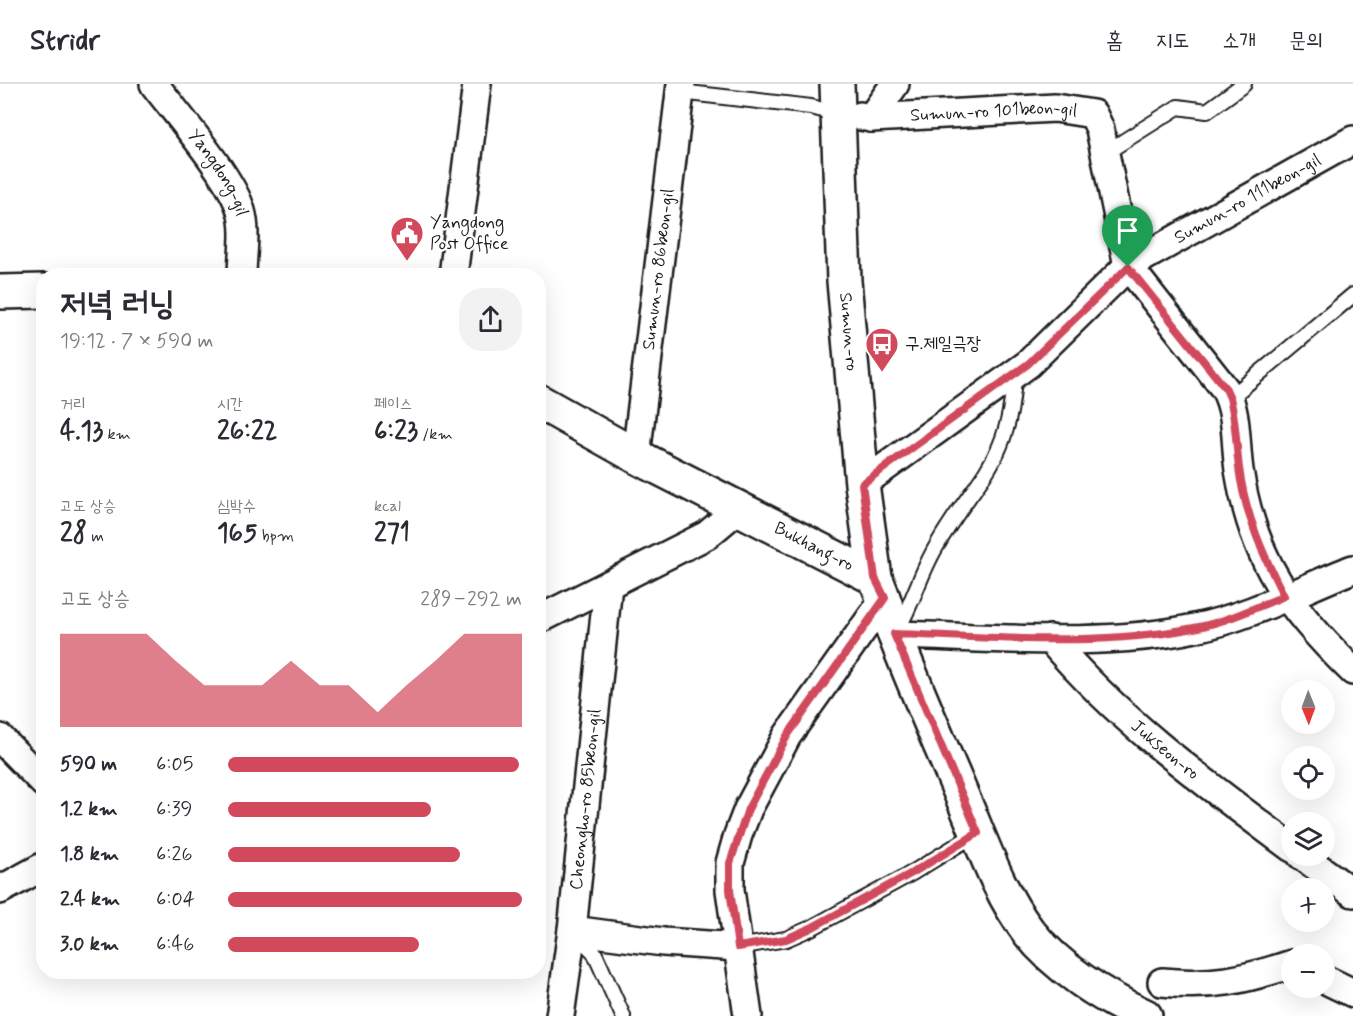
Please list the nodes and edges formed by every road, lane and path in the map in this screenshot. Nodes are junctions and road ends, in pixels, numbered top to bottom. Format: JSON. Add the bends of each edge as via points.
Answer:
{"nodes":[{"id":1,"x":154,"y":84,"type":"edge"},
{"id":2,"x":477,"y":84,"type":"edge"},
{"id":3,"x":895,"y":84,"type":"edge"},
{"id":4,"x":1244,"y":84,"type":"edge"},
{"id":5,"x":680,"y":88,"type":"edge"},
{"id":6,"x":838,"y":99,"type":"edge"},
{"id":7,"x":871,"y":118,"type":"junction"},
{"id":8,"x":1353,"y":140,"type":"edge"},
{"id":9,"x":1105,"y":153,"type":"junction"},
{"id":10,"x":1128,"y":267,"type":"junction"},
{"id":11,"x":242,"y":268,"type":"edge"},
{"id":12,"x":454,"y":268,"type":"edge"},
{"id":13,"x":36,"y":291,"type":"edge"},
{"id":14,"x":0,"y":292,"type":"edge"},
{"id":15,"x":1353,"y":295,"type":"edge"},
{"id":16,"x":1014,"y":374,"type":"junction"},
{"id":17,"x":1230,"y":398,"type":"junction"},
{"id":18,"x":546,"y":405,"type":"edge"},
{"id":19,"x":636,"y":456,"type":"junction"},
{"id":20,"x":862,"y":484,"type":"junction"},
{"id":21,"x":738,"y":509,"type":"junction"},
{"id":22,"x":1353,"y":568,"type":"edge"},
{"id":23,"x":608,"y":585,"type":"junction"},
{"id":24,"x":880,"y":588,"type":"junction"},
{"id":25,"x":1284,"y":596,"type":"junction"},
{"id":26,"x":546,"y":616,"type":"edge"},
{"id":27,"x":894,"y":634,"type":"junction"},
{"id":28,"x":1050,"y":639,"type":"junction"},
{"id":29,"x":1353,"y":671,"type":"edge"},
{"id":30,"x":0,"y":738,"type":"edge"},
{"id":31,"x":36,"y":775,"type":"edge"},
{"id":32,"x":978,"y":833,"type":"junction"},
{"id":33,"x":1281,"y":840,"type":"edge"},
{"id":34,"x":1317,"y":866,"type":"edge"},
{"id":35,"x":36,"y":870,"type":"edge"},
{"id":36,"x":0,"y":890,"type":"edge"},
{"id":37,"x":1353,"y":893,"type":"edge"},
{"id":38,"x":572,"y":930,"type":"junction"},
{"id":39,"x":738,"y":947,"type":"junction"},
{"id":40,"x":1281,"y":966,"type":"edge"},
{"id":41,"x":1162,"y":982,"type":"dead end"},
{"id":42,"x":1335,"y":984,"type":"edge"},
{"id":43,"x":1353,"y":993,"type":"edge"},
{"id":44,"x":560,"y":1016,"type":"edge"},
{"id":45,"x":623,"y":1016,"type":"edge"},
{"id":46,"x":748,"y":1016,"type":"edge"},
{"id":47,"x":1145,"y":1016,"type":"edge"}],
"edges":[{"from":1,"to":11,"type":"street","name":"Yangdong-gil","via":[[222,175],[241,208]]},
{"from":2,"to":12,"type":"street"},
{"from":3,"to":7,"type":"street"},
{"from":4,"to":9,"type":"lane","via":[[1207,111],[1178,107]]},
{"from":5,"to":6,"type":"lane","via":[[811,107]]},
{"from":5,"to":19,"type":"street","name":"Sumun-ro 86beon-gil"},
{"from":6,"to":7,"type":"street"},
{"from":6,"to":20,"type":"street","name":"Sumun-ro","via":[[844,281]]},
{"from":7,"to":9,"type":"street","name":"Sumun-ro 101beon-gil","via":[[1055,108],[1093,114]]},
{"from":8,"to":10,"type":"street","name":"Sumun-ro 111beon-gil"},
{"from":9,"to":10,"type":"street"},
{"from":10,"to":16,"type":"street","name":"Sumun-ro 111beon-gil"},
{"from":10,"to":17,"type":"street"},
{"from":13,"to":14,"type":"street"},
{"from":15,"to":17,"type":"lane"},
{"from":16,"to":20,"type":"street","name":"Sumun-ro 111beon-gil"},
{"from":16,"to":27,"type":"lane","via":[[1009,423],[998,455],[945,531]]},
{"from":17,"to":25,"type":"street","via":[[1250,518]]},
{"from":18,"to":19,"type":"street","name":"Bukhang-ro"},
{"from":19,"to":21,"type":"street","name":"Bukhang-ro"},
{"from":20,"to":24,"type":"street","name":"Sumun-ro"},
{"from":21,"to":23,"type":"street","via":[[707,535]]},
{"from":21,"to":24,"type":"street","name":"Bukhang-ro"},
{"from":22,"to":25,"type":"street"},
{"from":23,"to":26,"type":"street"},
{"from":23,"to":38,"type":"street","name":"Cheongho-ro 85beon-gil"},
{"from":24,"to":27,"type":"street"},
{"from":24,"to":39,"type":"street","via":[[787,736],[748,809],[730,863]]},
{"from":25,"to":28,"type":"street","via":[[1195,628],[1117,637]]},
{"from":25,"to":29,"type":"street"},
{"from":27,"to":28,"type":"street"},
{"from":27,"to":32,"type":"street"},
{"from":28,"to":33,"type":"street","name":"Jukseon-ro","via":[[1096,691],[1197,777]]},
{"from":30,"to":31,"type":"street"},
{"from":32,"to":39,"type":"lane","via":[[811,928],[786,939]]},
{"from":32,"to":47,"type":"street","via":[[1004,892],[1037,941],[1078,976]]},
{"from":34,"to":37,"type":"street"},
{"from":35,"to":36,"type":"street"},
{"from":38,"to":39,"type":"street"},
{"from":38,"to":44,"type":"street","name":"Cheongho-ro 85beon-gil"},
{"from":38,"to":45,"type":"lane","via":[[594,952]]},
{"from":39,"to":46,"type":"street"},
{"from":40,"to":41,"type":"street","via":[[1227,983]]},
{"from":42,"to":43,"type":"street"}]}
